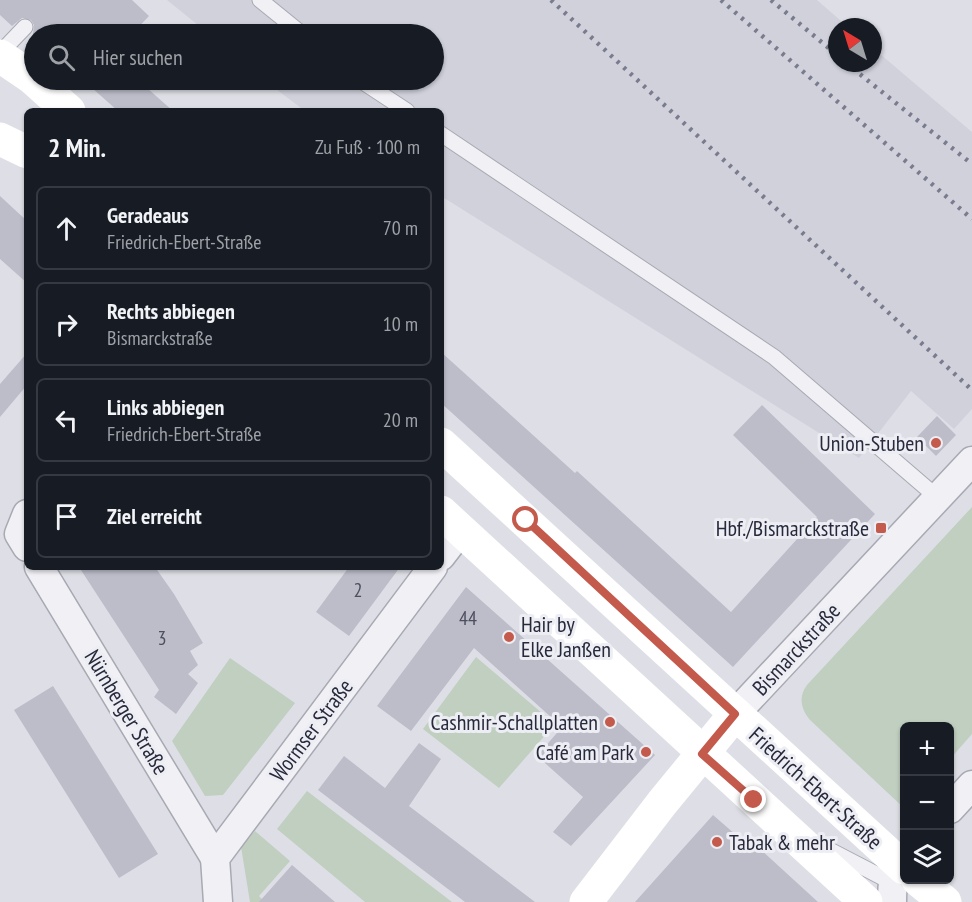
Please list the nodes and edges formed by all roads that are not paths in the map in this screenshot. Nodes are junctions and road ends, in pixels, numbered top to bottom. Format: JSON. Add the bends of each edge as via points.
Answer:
{"nodes":[{"id":1,"x":260,"y":0,"type":"edge"},
{"id":2,"x":290,"y":24,"type":"edge"},
{"id":3,"x":24,"y":29,"type":"edge"},
{"id":4,"x":2,"y":63,"type":"edge"},
{"id":5,"x":24,"y":74,"type":"edge"},
{"id":6,"x":46,"y":90,"type":"edge"},
{"id":7,"x":375,"y":90,"type":"edge"},
{"id":8,"x":66,"y":108,"type":"edge"},
{"id":9,"x":402,"y":108,"type":"edge"},
{"id":10,"x":444,"y":136,"type":"edge"},
{"id":11,"x":0,"y":139,"type":"edge"},
{"id":12,"x":24,"y":151,"type":"edge"},
{"id":13,"x":444,"y":447,"type":"edge"},
{"id":14,"x":972,"y":461,"type":"edge"},
{"id":15,"x":938,"y":498,"type":"junction"},
{"id":16,"x":24,"y":521,"type":"edge"},
{"id":17,"x":451,"y":521,"type":"edge"},
{"id":18,"x":24,"y":542,"type":"edge"},
{"id":19,"x":444,"y":546,"type":"edge"},
{"id":20,"x":41,"y":570,"type":"edge"},
{"id":21,"x":431,"y":570,"type":"edge"},
{"id":22,"x":735,"y":714,"type":"junction"},
{"id":23,"x":702,"y":754,"type":"junction"},
{"id":24,"x":972,"y":785,"type":"edge"},
{"id":25,"x":954,"y":805,"type":"edge"},
{"id":26,"x":794,"y":836,"type":"junction"},
{"id":27,"x":215,"y":858,"type":"junction"},
{"id":28,"x":900,"y":874,"type":"edge"},
{"id":29,"x":900,"y":875,"type":"edge"},
{"id":30,"x":915,"y":884,"type":"edge"},
{"id":31,"x":218,"y":902,"type":"edge"},
{"id":32,"x":586,"y":902,"type":"edge"},
{"id":33,"x":866,"y":902,"type":"edge"},
{"id":34,"x":945,"y":902,"type":"edge"}],
"edges":[{"from":1,"to":2,"type":"lane"},
{"from":3,"to":4,"type":"lane"},
{"from":4,"to":5,"type":"main road"},
{"from":6,"to":8,"type":"main road"},
{"from":7,"to":9,"type":"lane"},
{"from":10,"to":15,"type":"lane","via":[[774,357]]},
{"from":11,"to":12,"type":"main road"},
{"from":13,"to":22,"type":"main road","name":"Friedrich-Ebert-Straße"},
{"from":14,"to":15,"type":"street","name":"Bismarckstraße"},
{"from":15,"to":22,"type":"street","name":"Bismarckstraße"},
{"from":16,"to":18,"type":"street","via":[[19,534]]},
{"from":17,"to":19,"type":"street"},
{"from":17,"to":23,"type":"main road","name":"Friedrich-Ebert-Straße"},
{"from":20,"to":27,"type":"street","name":"Nürnberger Straße"},
{"from":21,"to":27,"type":"street","name":"Wormser Straße"},
{"from":22,"to":23,"type":"main road","name":"Bismarckstraße"},
{"from":22,"to":28,"type":"main road","name":"Friedrich-Ebert-Straße"},
{"from":23,"to":26,"type":"main road","name":"Friedrich-Ebert-Straße"},
{"from":23,"to":32,"type":"main road","name":"Bismarckstraße"},
{"from":24,"to":25,"type":"street"},
{"from":26,"to":29,"type":"lane","name":"Friedrich-Ebert-Straße"},
{"from":26,"to":33,"type":"main road","name":"Friedrich-Ebert-Straße"},
{"from":27,"to":31,"type":"street"},
{"from":30,"to":34,"type":"main road","name":"Friedrich-Ebert-Straße"}]}
